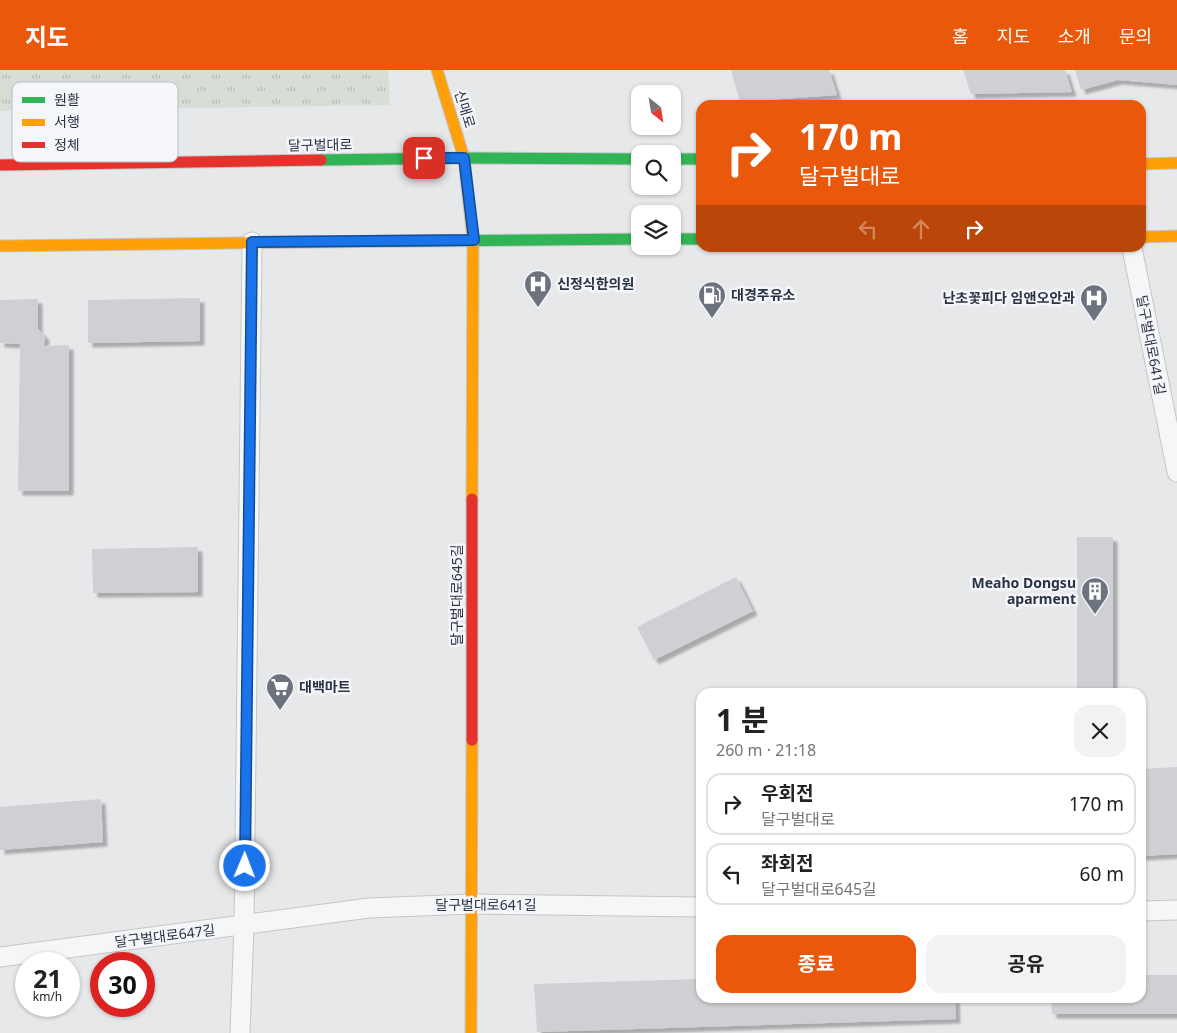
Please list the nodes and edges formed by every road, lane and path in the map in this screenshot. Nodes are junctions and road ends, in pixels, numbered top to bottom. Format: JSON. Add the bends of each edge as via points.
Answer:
{"nodes":[{"id":1,"x":437,"y":70,"type":"edge"},
{"id":2,"x":464,"y":158,"type":"junction"},
{"id":3,"x":631,"y":159,"type":"edge"},
{"id":4,"x":681,"y":159,"type":"edge"},
{"id":5,"x":696,"y":159,"type":"edge"},
{"id":6,"x":1177,"y":163,"type":"edge"},
{"id":7,"x":1146,"y":164,"type":"edge"},
{"id":8,"x":0,"y":165,"type":"edge"},
{"id":9,"x":1177,"y":236,"type":"edge"},
{"id":10,"x":1146,"y":237,"type":"edge"},
{"id":11,"x":631,"y":239,"type":"edge"},
{"id":12,"x":681,"y":239,"type":"edge"},
{"id":13,"x":696,"y":239,"type":"edge"},
{"id":14,"x":474,"y":240,"type":"junction"},
{"id":15,"x":252,"y":242,"type":"junction"},
{"id":16,"x":0,"y":246,"type":"edge"},
{"id":17,"x":1133,"y":252,"type":"edge"},
{"id":18,"x":1177,"y":472,"type":"edge"},
{"id":19,"x":472,"y":904,"type":"junction"},
{"id":20,"x":696,"y":907,"type":"edge"},
{"id":21,"x":1177,"y":910,"type":"edge"},
{"id":22,"x":1146,"y":911,"type":"edge"},
{"id":23,"x":271,"y":922,"type":"joint"},
{"id":24,"x":244,"y":926,"type":"junction"},
{"id":25,"x":0,"y":957,"type":"edge"},
{"id":26,"x":240,"y":1033,"type":"edge"},
{"id":27,"x":471,"y":1033,"type":"edge"}],
"edges":[{"from":1,"to":2,"type":"main road","name":"신매로"},
{"from":2,"to":3,"type":"main road","name":"달구벌대로"},
{"from":2,"to":8,"type":"main road","name":"달구벌대로"},
{"from":2,"to":14,"type":"main road","name":"달구벌대로645길"},
{"from":4,"to":5,"type":"main road"},
{"from":6,"to":7,"type":"main road"},
{"from":9,"to":10,"type":"main road"},
{"from":11,"to":14,"type":"main road"},
{"from":12,"to":13,"type":"main road"},
{"from":14,"to":15,"type":"main road"},
{"from":14,"to":19,"type":"main road","name":"달구벌대로645길"},
{"from":15,"to":16,"type":"main road"},
{"from":15,"to":24,"type":"street"},
{"from":17,"to":18,"type":"street","name":"달구벌대로641길"},
{"from":19,"to":20,"type":"street","name":"달구벌대로641길"},
{"from":19,"to":23,"type":"street","name":"달구벌대로641길","via":[[369,908]]},
{"from":19,"to":27,"type":"main road","name":"달구벌대로645길"},
{"from":21,"to":22,"type":"street"},
{"from":23,"to":24,"type":"street","name":"달구벌대로647길"},
{"from":24,"to":25,"type":"street","name":"달구벌대로647길"},
{"from":24,"to":26,"type":"street"}]}
